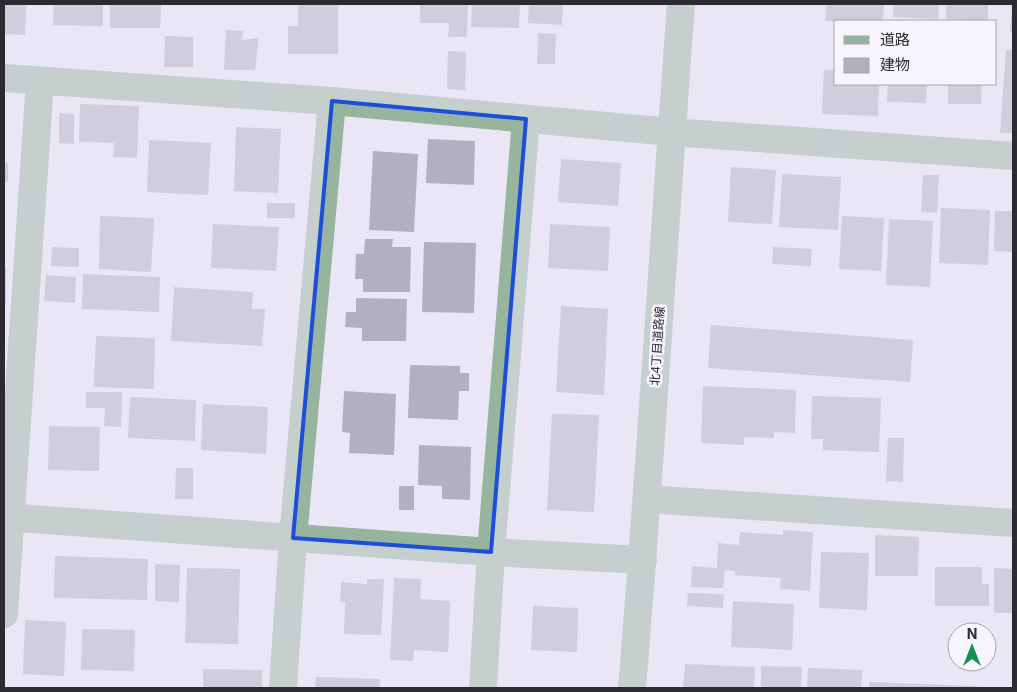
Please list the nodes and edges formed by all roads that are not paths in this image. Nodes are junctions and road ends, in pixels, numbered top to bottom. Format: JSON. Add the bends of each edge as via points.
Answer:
{"nodes":[{"id":1,"x":681,"y":4,"type":"edge"},
{"id":2,"x":4,"y":78,"type":"edge"},
{"id":3,"x":40,"y":81,"type":"junction"},
{"id":4,"x":332,"y":100,"type":"junction"},
{"id":5,"x":526,"y":119,"type":"junction"},
{"id":6,"x":672,"y":132,"type":"junction"},
{"id":7,"x":1013,"y":156,"type":"edge"},
{"id":8,"x":647,"y":498,"type":"junction"},
{"id":9,"x":7,"y":518,"type":"edge"},
{"id":10,"x":1013,"y":523,"type":"edge"},
{"id":11,"x":293,"y":538,"type":"junction"},
{"id":12,"x":491,"y":552,"type":"junction"},
{"id":13,"x":643,"y":560,"type":"junction"},
{"id":14,"x":4,"y":614,"type":"edge"},
{"id":15,"x":282,"y":688,"type":"edge"},
{"id":16,"x":483,"y":688,"type":"edge"},
{"id":17,"x":632,"y":688,"type":"edge"}],
"edges":[{"from":1,"to":6,"type":"street","name":"北4丁目道路線"},
{"from":2,"to":3,"type":"street"},
{"from":3,"to":4,"type":"street"},
{"from":3,"to":9,"type":"street"},
{"from":4,"to":5,"type":"street"},
{"from":4,"to":11,"type":"street"},
{"from":5,"to":6,"type":"street"},
{"from":5,"to":12,"type":"street"},
{"from":6,"to":7,"type":"street"},
{"from":6,"to":8,"type":"street","name":"北4丁目道路線"},
{"from":8,"to":10,"type":"street"},
{"from":8,"to":13,"type":"street","name":"北4丁目道路線"},
{"from":9,"to":11,"type":"street"},
{"from":9,"to":14,"type":"street"},
{"from":11,"to":12,"type":"street"},
{"from":11,"to":15,"type":"street"},
{"from":12,"to":13,"type":"street"},
{"from":12,"to":16,"type":"street"},
{"from":13,"to":17,"type":"street","name":"北4丁目道路線"}]}
